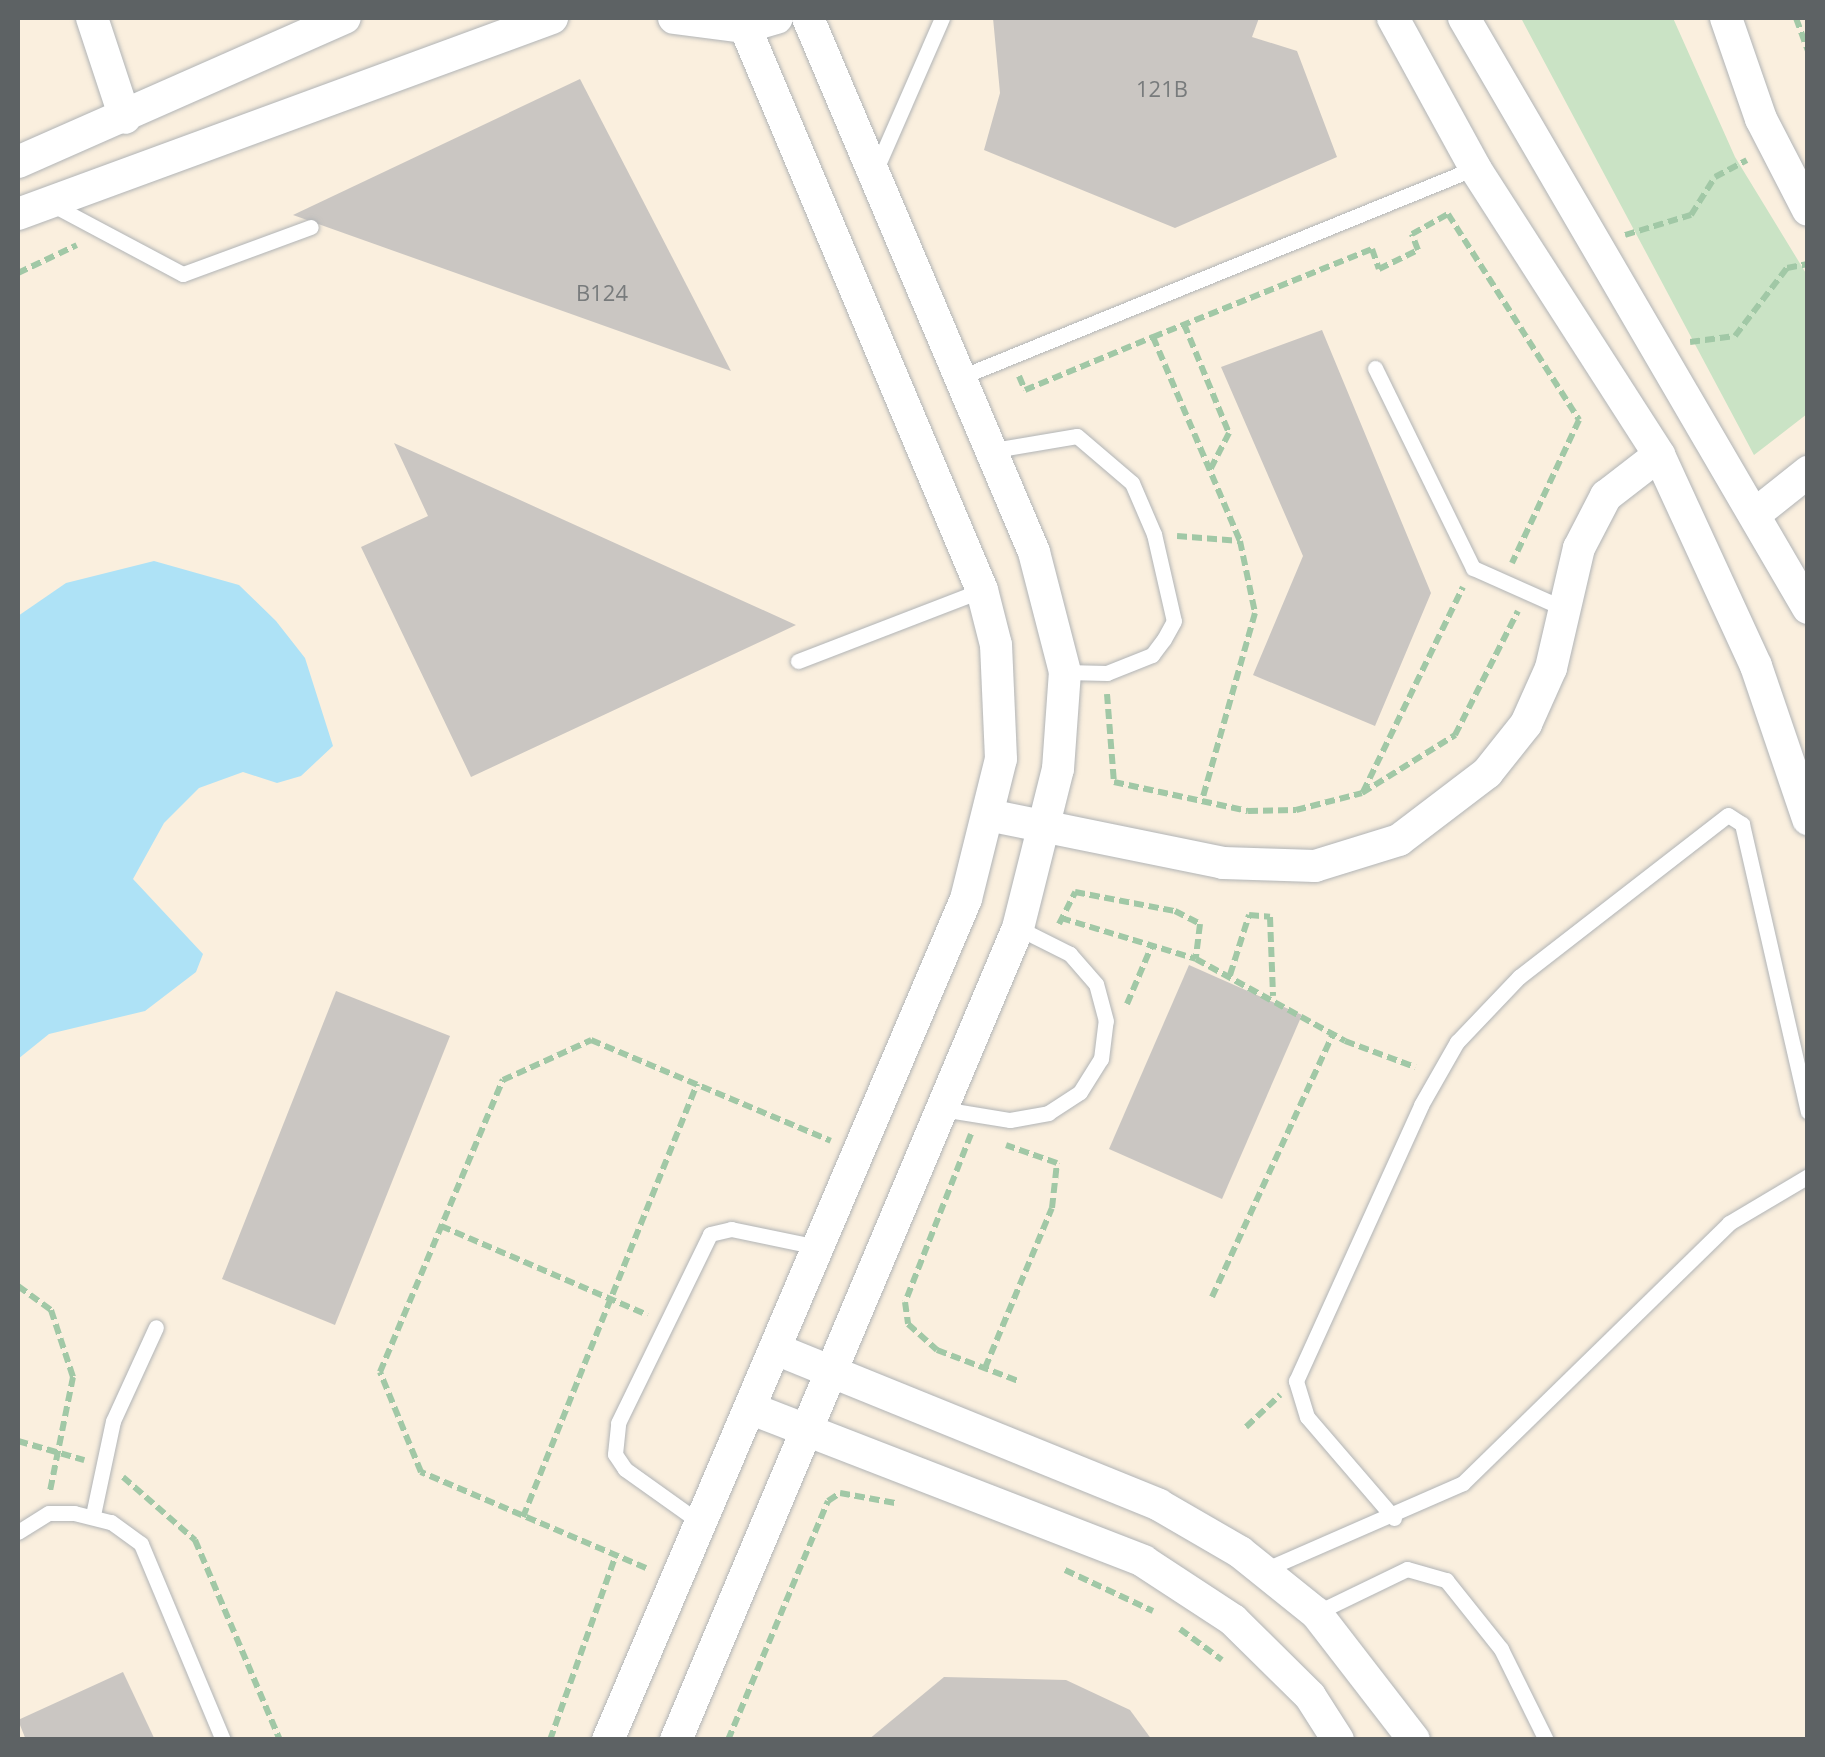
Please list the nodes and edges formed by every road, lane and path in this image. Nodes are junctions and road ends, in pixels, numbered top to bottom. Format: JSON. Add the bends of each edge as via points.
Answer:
{"nodes":[{"id":1,"x":92,"y":18,"type":"edge"},
{"id":2,"x":345,"y":18,"type":"edge"},
{"id":3,"x":552,"y":18,"type":"edge"},
{"id":4,"x":674,"y":18,"type":"edge"},
{"id":5,"x":777,"y":18,"type":"edge"},
{"id":6,"x":808,"y":18,"type":"edge"},
{"id":7,"x":942,"y":18,"type":"edge"},
{"id":8,"x":1393,"y":18,"type":"edge"},
{"id":9,"x":1464,"y":18,"type":"edge"},
{"id":10,"x":1726,"y":18,"type":"edge"},
{"id":11,"x":1796,"y":18,"type":"edge"},
{"id":12,"x":745,"y":27,"type":"junction"},
{"id":13,"x":1808,"y":50,"type":"edge"},
{"id":14,"x":125,"y":118,"type":"junction"},
{"id":15,"x":1781,"y":159,"type":"junction"},
{"id":16,"x":18,"y":162,"type":"edge"},
{"id":17,"x":1475,"y":168,"type":"junction"},
{"id":18,"x":874,"y":172,"type":"junction"},
{"id":19,"x":32,"y":207,"type":"edge"},
{"id":20,"x":1808,"y":210,"type":"edge"},
{"id":21,"x":312,"y":227,"type":"dead end"},
{"id":22,"x":100,"y":234,"type":"junction"},
{"id":23,"x":1597,"y":238,"type":"junction"},
{"id":24,"x":1808,"y":264,"type":"edge"},
{"id":25,"x":18,"y":273,"type":"edge"},
{"id":26,"x":1184,"y":324,"type":"junction"},
{"id":27,"x":1154,"y":337,"type":"junction"},
{"id":28,"x":1659,"y":342,"type":"junction"},
{"id":29,"x":1010,"y":357,"type":"junction"},
{"id":30,"x":1375,"y":368,"type":"dead end"},
{"id":31,"x":961,"y":377,"type":"junction"},
{"id":32,"x":994,"y":450,"type":"junction"},
{"id":33,"x":1659,"y":455,"type":"junction"},
{"id":34,"x":1210,"y":470,"type":"junction"},
{"id":35,"x":1808,"y":472,"type":"edge"},
{"id":36,"x":1759,"y":511,"type":"junction"},
{"id":37,"x":1154,"y":534,"type":"junction"},
{"id":38,"x":1240,"y":541,"type":"junction"},
{"id":39,"x":1473,"y":568,"type":"junction"},
{"id":40,"x":1500,"y":585,"type":"junction"},
{"id":41,"x":982,"y":590,"type":"junction"},
{"id":42,"x":1525,"y":596,"type":"junction"},
{"id":43,"x":1808,"y":608,"type":"edge"},
{"id":44,"x":1565,"y":609,"type":"junction"},
{"id":45,"x":798,"y":660,"type":"dead end"},
{"id":46,"x":1065,"y":672,"type":"junction"},
{"id":47,"x":1107,"y":673,"type":"junction"},
{"id":48,"x":1362,"y":793,"type":"junction"},
{"id":49,"x":1202,"y":800,"type":"junction"},
{"id":50,"x":992,"y":816,"type":"junction"},
{"id":51,"x":1808,"y":819,"type":"edge"},
{"id":52,"x":1048,"y":832,"type":"junction"},
{"id":53,"x":1061,"y":918,"type":"dead end"},
{"id":54,"x":1018,"y":928,"type":"junction"},
{"id":55,"x":1152,"y":945,"type":"junction"},
{"id":56,"x":1196,"y":958,"type":"dead end"},
{"id":57,"x":1230,"y":975,"type":"dead end"},
{"id":58,"x":1273,"y":996,"type":"dead end"},
{"id":59,"x":1105,"y":1026,"type":"junction"},
{"id":60,"x":1334,"y":1032,"type":"dead end"},
{"id":61,"x":697,"y":1084,"type":"junction"},
{"id":62,"x":942,"y":1109,"type":"junction"},
{"id":63,"x":1808,"y":1112,"type":"edge"},
{"id":64,"x":972,"y":1134,"type":"dead end"},
{"id":65,"x":862,"y":1154,"type":"junction"},
{"id":66,"x":1808,"y":1176,"type":"edge"},
{"id":67,"x":442,"y":1226,"type":"junction"},
{"id":68,"x":822,"y":1248,"type":"junction"},
{"id":69,"x":18,"y":1286,"type":"edge"},
{"id":70,"x":1212,"y":1296,"type":"dead end"},
{"id":71,"x":611,"y":1300,"type":"junction"},
{"id":72,"x":664,"y":1322,"type":"junction"},
{"id":73,"x":156,"y":1327,"type":"dead end"},
{"id":74,"x":778,"y":1350,"type":"junction"},
{"id":75,"x":985,"y":1368,"type":"dead end"},
{"id":76,"x":831,"y":1372,"type":"junction"},
{"id":77,"x":1296,"y":1389,"type":"junction"},
{"id":78,"x":752,"y":1409,"type":"junction"},
{"id":79,"x":1246,"y":1427,"type":"dead end"},
{"id":80,"x":807,"y":1429,"type":"junction"},
{"id":81,"x":18,"y":1441,"type":"edge"},
{"id":82,"x":54,"y":1447,"type":"junction"},
{"id":83,"x":100,"y":1467,"type":"junction"},
{"id":84,"x":902,"y":1505,"type":"dead end"},
{"id":85,"x":48,"y":1513,"type":"junction"},
{"id":86,"x":93,"y":1515,"type":"junction"},
{"id":87,"x":524,"y":1517,"type":"junction"},
{"id":88,"x":1394,"y":1518,"type":"junction"},
{"id":89,"x":702,"y":1524,"type":"junction"},
{"id":90,"x":18,"y":1532,"type":"edge"},
{"id":91,"x":615,"y":1557,"type":"junction"},
{"id":92,"x":1057,"y":1566,"type":"dead end"},
{"id":93,"x":1264,"y":1570,"type":"junction"},
{"id":94,"x":680,"y":1580,"type":"junction"},
{"id":95,"x":1158,"y":1613,"type":"dead end"},
{"id":96,"x":1316,"y":1613,"type":"junction"},
{"id":97,"x":1173,"y":1624,"type":"dead end"},
{"id":98,"x":1232,"y":1666,"type":"dead end"},
{"id":99,"x":223,"y":1740,"type":"edge"},
{"id":100,"x":280,"y":1740,"type":"edge"},
{"id":101,"x":550,"y":1740,"type":"edge"},
{"id":102,"x":608,"y":1740,"type":"edge"},
{"id":103,"x":676,"y":1740,"type":"edge"},
{"id":104,"x":728,"y":1740,"type":"edge"},
{"id":105,"x":1338,"y":1740,"type":"edge"},
{"id":106,"x":1414,"y":1740,"type":"edge"},
{"id":107,"x":1546,"y":1740,"type":"edge"}],
"edges":[{"from":1,"to":14,"type":"street"},
{"from":2,"to":14,"type":"street"},
{"from":3,"to":19,"type":"street"},
{"from":4,"to":12,"type":"street"},
{"from":5,"to":12,"type":"street"},
{"from":6,"to":18,"type":"street"},
{"from":7,"to":18,"type":"lane"},
{"from":8,"to":17,"type":"street"},
{"from":9,"to":23,"type":"street"},
{"from":10,"to":15,"type":"street"},
{"from":11,"to":13,"type":"path"},
{"from":12,"to":41,"type":"street"},
{"from":14,"to":16,"type":"street"},
{"from":15,"to":20,"type":"street"},
{"from":15,"to":23,"type":"path","via":[[1728,165],[1670,228]]},
{"from":17,"to":29,"type":"lane"},
{"from":17,"to":33,"type":"street"},
{"from":18,"to":31,"type":"street"},
{"from":19,"to":22,"type":"lane"},
{"from":21,"to":22,"type":"lane","via":[[183,274]]},
{"from":22,"to":25,"type":"path"},
{"from":23,"to":28,"type":"street"},
{"from":24,"to":28,"type":"path","via":[[1788,268],[1735,336]]},
{"from":26,"to":27,"type":"path"},
{"from":26,"to":34,"type":"path","via":[[1229,432]]},
{"from":26,"to":40,"type":"path","via":[[1372,248],[1379,269],[1418,250],[1412,234],[1448,214],[1579,420]]},
{"from":27,"to":29,"type":"path","via":[[1025,390]]},
{"from":27,"to":34,"type":"path"},
{"from":28,"to":36,"type":"street"},
{"from":29,"to":31,"type":"lane"},
{"from":30,"to":39,"type":"lane"},
{"from":31,"to":32,"type":"street"},
{"from":32,"to":37,"type":"lane","via":[[1077,436],[1132,483]]},
{"from":32,"to":46,"type":"street","via":[[1034,552]]},
{"from":33,"to":44,"type":"street","via":[[1606,496],[1579,548]]},
{"from":33,"to":51,"type":"street","via":[[1756,666]]},
{"from":34,"to":38,"type":"path"},
{"from":35,"to":36,"type":"street"},
{"from":36,"to":43,"type":"street"},
{"from":37,"to":38,"type":"path"},
{"from":37,"to":47,"type":"lane","via":[[1174,621],[1152,654]]},
{"from":38,"to":49,"type":"path","via":[[1255,613]]},
{"from":39,"to":40,"type":"lane"},
{"from":39,"to":48,"type":"path"},
{"from":40,"to":42,"type":"lane"},
{"from":41,"to":45,"type":"lane"},
{"from":41,"to":50,"type":"street","via":[[1002,702]]},
{"from":42,"to":44,"type":"lane"},
{"from":42,"to":48,"type":"path","via":[[1455,735]]},
{"from":44,"to":52,"type":"street","via":[[1526,724],[1487,773],[1399,840],[1314,866],[1223,864]]},
{"from":46,"to":47,"type":"lane"},
{"from":46,"to":52,"type":"street"},
{"from":47,"to":49,"type":"path","via":[[1114,782]]},
{"from":48,"to":49,"type":"path","via":[[1296,810]]},
{"from":50,"to":52,"type":"street"},
{"from":50,"to":65,"type":"street"},
{"from":52,"to":54,"type":"street"},
{"from":53,"to":55,"type":"path"},
{"from":54,"to":59,"type":"lane","via":[[1070,954],[1096,984]]},
{"from":54,"to":62,"type":"street"},
{"from":55,"to":56,"type":"path"},
{"from":55,"to":59,"type":"path","via":[[1117,1029]]},
{"from":57,"to":58,"type":"path","via":[[1249,915],[1270,917]]},
{"from":59,"to":62,"type":"lane","via":[[1100,1059],[1080,1092],[1048,1114],[1010,1120]]},
{"from":60,"to":70,"type":"path"},
{"from":61,"to":65,"type":"path"},
{"from":61,"to":67,"type":"path","via":[[591,1040],[503,1080]]},
{"from":61,"to":71,"type":"path"},
{"from":62,"to":76,"type":"street"},
{"from":63,"to":77,"type":"lane","via":[[1742,824],[1728,816],[1519,977],[1458,1042],[1300,1362]]},
{"from":64,"to":75,"type":"path","via":[[1056,1163],[1052,1208]]},
{"from":65,"to":68,"type":"street"},
{"from":66,"to":88,"type":"lane","via":[[1729,1223],[1463,1483]]},
{"from":67,"to":71,"type":"path"},
{"from":67,"to":87,"type":"path","via":[[380,1372],[421,1472]]},
{"from":68,"to":72,"type":"lane","via":[[731,1229],[710,1234]]},
{"from":68,"to":74,"type":"street"},
{"from":69,"to":82,"type":"path","via":[[51,1310],[73,1377]]},
{"from":71,"to":72,"type":"path"},
{"from":71,"to":87,"type":"path"},
{"from":72,"to":89,"type":"lane","via":[[618,1423],[615,1454]]},
{"from":73,"to":83,"type":"lane"},
{"from":74,"to":76,"type":"street"},
{"from":74,"to":78,"type":"street"},
{"from":76,"to":80,"type":"street"},
{"from":76,"to":93,"type":"street","via":[[1159,1505]]},
{"from":77,"to":79,"type":"path","via":[[1268,1399]]},
{"from":77,"to":88,"type":"lane","via":[[1306,1416]]},
{"from":78,"to":80,"type":"street"},
{"from":78,"to":89,"type":"street"},
{"from":80,"to":103,"type":"street"},
{"from":80,"to":105,"type":"street","via":[[1143,1561],[1233,1620],[1310,1696]]},
{"from":81,"to":82,"type":"path"},
{"from":82,"to":83,"type":"path"},
{"from":82,"to":85,"type":"path"},
{"from":83,"to":86,"type":"lane"},
{"from":83,"to":100,"type":"path","via":[[160,1501],[195,1540]]},
{"from":84,"to":104,"type":"path","via":[[840,1493],[828,1501]]},
{"from":85,"to":86,"type":"lane"},
{"from":85,"to":90,"type":"lane"},
{"from":86,"to":99,"type":"lane","via":[[127,1532],[151,1560]]},
{"from":87,"to":91,"type":"path"},
{"from":88,"to":93,"type":"lane"},
{"from":89,"to":94,"type":"street"},
{"from":91,"to":94,"type":"path"},
{"from":91,"to":101,"type":"path"},
{"from":92,"to":95,"type":"path"},
{"from":93,"to":96,"type":"street"},
{"from":94,"to":102,"type":"street"},
{"from":96,"to":106,"type":"street"},
{"from":96,"to":107,"type":"lane","via":[[1407,1569],[1446,1580],[1502,1649]]},
{"from":97,"to":98,"type":"path"}]}
